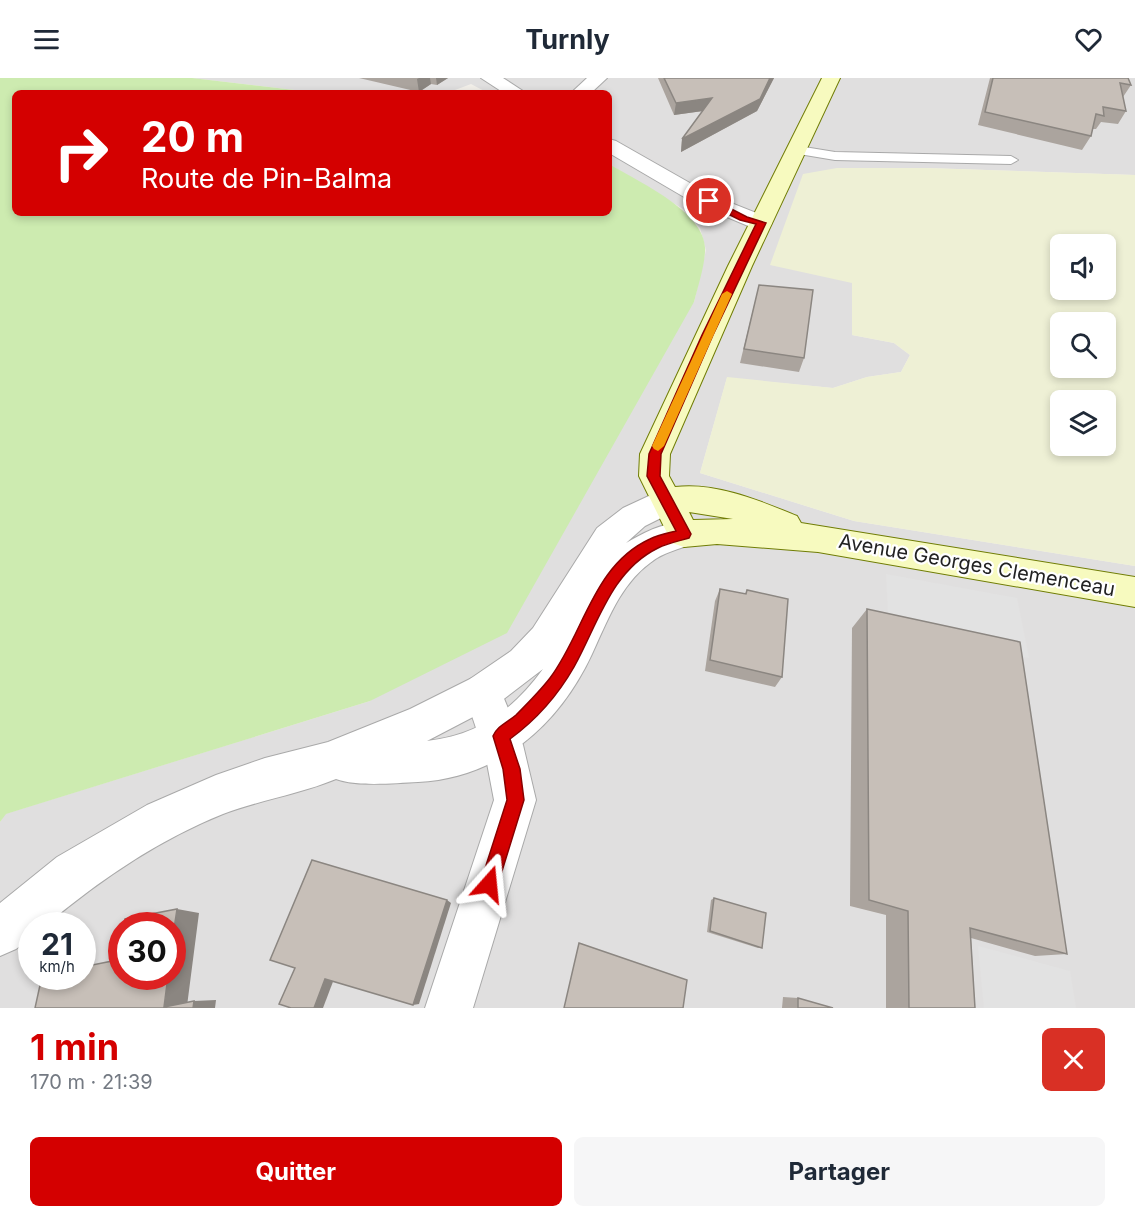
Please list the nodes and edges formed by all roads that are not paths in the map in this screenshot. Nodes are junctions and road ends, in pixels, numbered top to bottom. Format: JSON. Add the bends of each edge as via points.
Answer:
{"nodes":[{"id":1,"x":490,"y":78,"type":"edge"},
{"id":2,"x":598,"y":78,"type":"edge"},
{"id":3,"x":831,"y":78,"type":"edge"},
{"id":4,"x":512,"y":90,"type":"edge"},
{"id":5,"x":584,"y":90,"type":"edge"},
{"id":6,"x":612,"y":147,"type":"edge"},
{"id":7,"x":798,"y":150,"type":"junction"},
{"id":8,"x":1011,"y":160,"type":"dead end"},
{"id":9,"x":762,"y":223,"type":"junction"},
{"id":10,"x":666,"y":501,"type":"junction"},
{"id":11,"x":684,"y":534,"type":"junction"},
{"id":12,"x":818,"y":538,"type":"junction"},
{"id":13,"x":1135,"y":592,"type":"edge"},
{"id":14,"x":483,"y":692,"type":"junction"},
{"id":15,"x":501,"y":736,"type":"junction"},
{"id":16,"x":328,"y":762,"type":"junction"},
{"id":17,"x":0,"y":933,"type":"edge"},
{"id":18,"x":449,"y":1008,"type":"edge"}],
"edges":[{"from":1,"to":4,"type":"street"},
{"from":2,"to":5,"type":"street"},
{"from":3,"to":7,"type":"main road"},
{"from":6,"to":9,"type":"street","via":[[744,219]]},
{"from":7,"to":8,"type":"lane","via":[[835,156]]},
{"from":7,"to":9,"type":"main road"},
{"from":9,"to":10,"type":"main road","via":[[655,454],[654,476]]},
{"from":10,"to":11,"type":"main road"},
{"from":10,"to":12,"type":"main road","name":"Avenue Georges Clemenceau","via":[[700,498],[756,513]]},
{"from":10,"to":14,"type":"street","via":[[634,517],[609,538],[546,640],[524,663]]},
{"from":11,"to":12,"type":"main road","name":"Avenue Georges Clemenceau","via":[[717,531]]},
{"from":11,"to":15,"type":"street","via":[[653,544],[616,575],[555,683],[520,722]]},
{"from":12,"to":13,"type":"main road","name":"Avenue Georges Clemenceau"},
{"from":14,"to":15,"type":"street"},
{"from":14,"to":16,"type":"street","via":[[459,707]]},
{"from":15,"to":16,"type":"street","via":[[485,747],[442,759]]},
{"from":15,"to":18,"type":"street","via":[[515,800]]},
{"from":16,"to":17,"type":"street","via":[[216,796],[162,820],[73,873]]}]}
